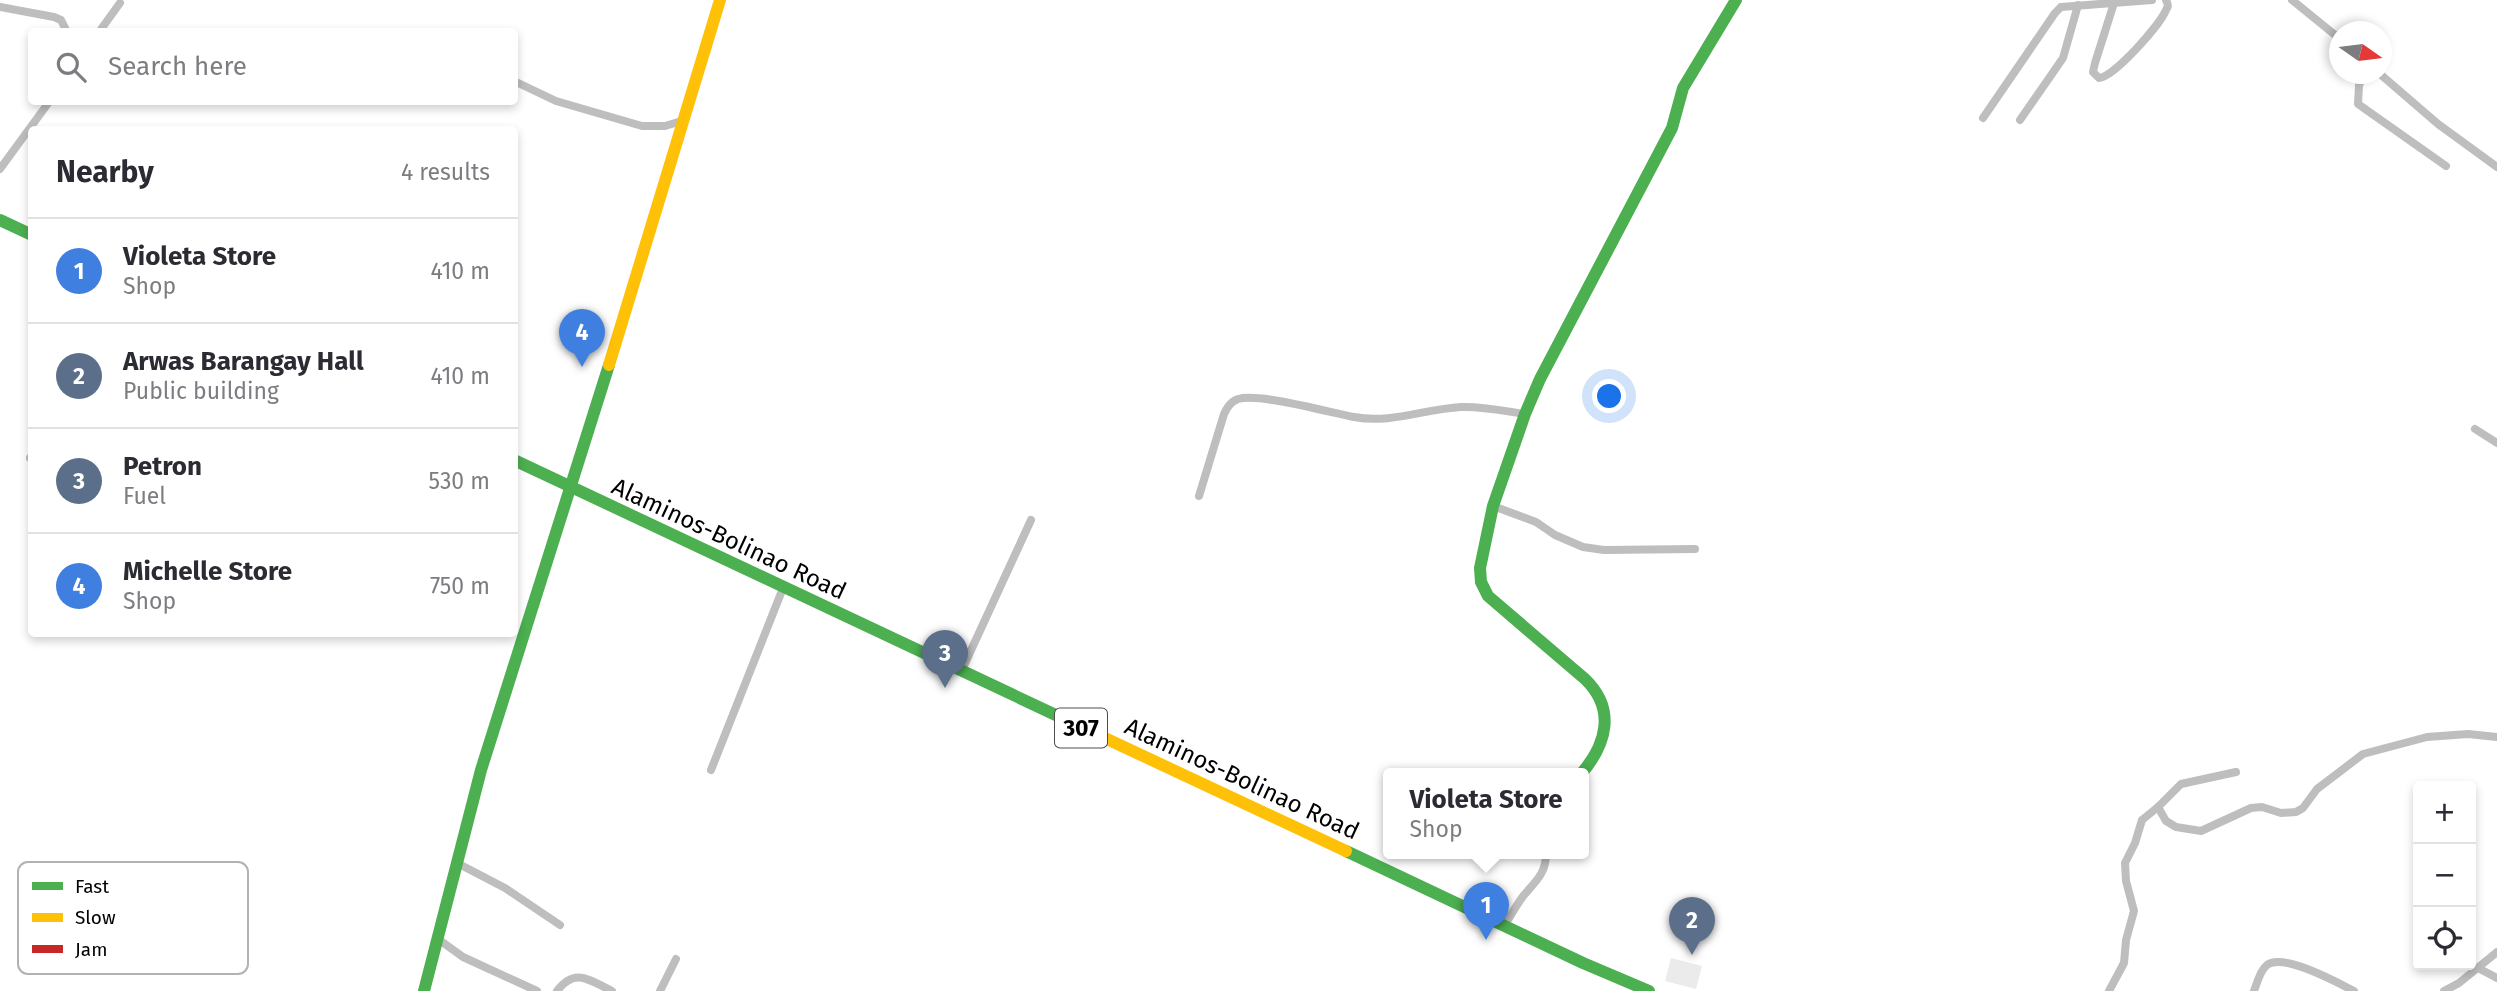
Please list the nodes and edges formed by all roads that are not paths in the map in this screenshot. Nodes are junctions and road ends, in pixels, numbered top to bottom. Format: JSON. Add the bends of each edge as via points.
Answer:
{"nodes":[{"id":1,"x":720,"y":0,"type":"edge"},
{"id":2,"x":1736,"y":0,"type":"edge"},
{"id":3,"x":2152,"y":0,"type":"edge"},
{"id":4,"x":2166,"y":0,"type":"edge"},
{"id":5,"x":2292,"y":0,"type":"edge"},
{"id":6,"x":2118,"y":2,"type":"edge"},
{"id":7,"x":120,"y":3,"type":"dead end"},
{"id":8,"x":2078,"y":5,"type":"junction"},
{"id":9,"x":0,"y":7,"type":"edge"},
{"id":10,"x":65,"y":28,"type":"edge"},
{"id":11,"x":102,"y":28,"type":"edge"},
{"id":12,"x":2329,"y":31,"type":"edge"},
{"id":13,"x":518,"y":83,"type":"edge"},
{"id":14,"x":2360,"y":84,"type":"edge"},
{"id":15,"x":2392,"y":84,"type":"edge"},
{"id":16,"x":46,"y":105,"type":"edge"},
{"id":17,"x":1983,"y":118,"type":"dead end"},
{"id":18,"x":685,"y":120,"type":"junction"},
{"id":19,"x":2020,"y":120,"type":"dead end"},
{"id":20,"x":31,"y":126,"type":"edge"},
{"id":21,"x":28,"y":130,"type":"edge"},
{"id":22,"x":2446,"y":166,"type":"dead end"},
{"id":23,"x":2497,"y":167,"type":"edge"},
{"id":24,"x":0,"y":169,"type":"edge"},
{"id":25,"x":0,"y":220,"type":"edge"},
{"id":26,"x":28,"y":233,"type":"edge"},
{"id":27,"x":1525,"y":414,"type":"junction"},
{"id":28,"x":2476,"y":429,"type":"dead end"},
{"id":29,"x":2497,"y":443,"type":"edge"},
{"id":30,"x":518,"y":462,"type":"edge"},
{"id":31,"x":572,"y":487,"type":"junction"},
{"id":32,"x":1199,"y":496,"type":"dead end"},
{"id":33,"x":1493,"y":506,"type":"junction"},
{"id":34,"x":1031,"y":520,"type":"dead end"},
{"id":35,"x":1695,"y":549,"type":"dead end"},
{"id":36,"x":783,"y":588,"type":"junction"},
{"id":37,"x":961,"y":672,"type":"junction"},
{"id":38,"x":2497,"y":737,"type":"edge"},
{"id":39,"x":1586,"y":768,"type":"edge"},
{"id":40,"x":711,"y":770,"type":"dead end"},
{"id":41,"x":2236,"y":772,"type":"dead end"},
{"id":42,"x":2158,"y":807,"type":"junction"},
{"id":43,"x":1546,"y":859,"type":"edge"},
{"id":44,"x":457,"y":863,"type":"junction"},
{"id":45,"x":560,"y":925,"type":"dead end"},
{"id":46,"x":1505,"y":925,"type":"junction"},
{"id":47,"x":438,"y":939,"type":"junction"},
{"id":48,"x":2497,"y":952,"type":"edge"},
{"id":49,"x":676,"y":959,"type":"dead end"},
{"id":50,"x":2478,"y":968,"type":"junction"},
{"id":51,"x":2497,"y":978,"type":"edge"},
{"id":52,"x":424,"y":991,"type":"edge"},
{"id":53,"x":537,"y":991,"type":"edge"},
{"id":54,"x":557,"y":991,"type":"edge"},
{"id":55,"x":612,"y":991,"type":"edge"},
{"id":56,"x":660,"y":991,"type":"edge"},
{"id":57,"x":1649,"y":991,"type":"edge"},
{"id":58,"x":2109,"y":991,"type":"edge"},
{"id":59,"x":2254,"y":991,"type":"edge"},
{"id":60,"x":2354,"y":991,"type":"edge"},
{"id":61,"x":2444,"y":991,"type":"edge"}],
"edges":[{"from":1,"to":18,"type":"street"},
{"from":2,"to":27,"type":"street","via":[[1684,88],[1662,150]]},
{"from":3,"to":6,"type":"street"},
{"from":4,"to":6,"type":"street","via":[[2167,9],[2144,40],[2112,72],[2099,78],[2093,72],[2095,63]]},
{"from":5,"to":12,"type":"street"},
{"from":6,"to":8,"type":"street"},
{"from":7,"to":11,"type":"street"},
{"from":8,"to":17,"type":"street","via":[[2057,9]]},
{"from":8,"to":19,"type":"street","via":[[2063,58]]},
{"from":9,"to":10,"type":"street","via":[[54,17]]},
{"from":13,"to":18,"type":"street","via":[[556,101],[642,126]]},
{"from":14,"to":22,"type":"street","via":[[2358,104]]},
{"from":15,"to":23,"type":"street"},
{"from":16,"to":20,"type":"street"},
{"from":18,"to":31,"type":"street"},
{"from":21,"to":24,"type":"street"},
{"from":25,"to":26,"type":"street"},
{"from":27,"to":32,"type":"street","via":[[1459,407],[1380,420],[1269,400],[1238,399],[1224,414]]},
{"from":27,"to":33,"type":"street"},
{"from":28,"to":29,"type":"street"},
{"from":30,"to":31,"type":"street","name":"Alaminos-Bolinao Road","number":"307"},
{"from":31,"to":36,"type":"street","name":"Alaminos-Bolinao Road","number":"307"},
{"from":31,"to":44,"type":"street","via":[[481,770]]},
{"from":33,"to":35,"type":"street","via":[[1583,547]]},
{"from":33,"to":39,"type":"street","via":[[1481,582],[1488,596],[1597,693],[1603,705],[1601,746]]},
{"from":34,"to":37,"type":"street"},
{"from":36,"to":37,"type":"street","name":"Alaminos-Bolinao Road","number":"307"},
{"from":36,"to":40,"type":"street"},
{"from":37,"to":46,"type":"street","name":"Alaminos-Bolinao Road","number":"307"},
{"from":38,"to":42,"type":"street","via":[[2427,737],[2362,754],[2296,812],[2251,808],[2201,831],[2176,827]]},
{"from":41,"to":42,"type":"street","via":[[2181,784]]},
{"from":42,"to":58,"type":"street","via":[[2142,820],[2125,863],[2134,911],[2124,963]]},
{"from":43,"to":46,"type":"street","via":[[1539,880]]},
{"from":44,"to":45,"type":"street"},
{"from":44,"to":47,"type":"street"},
{"from":46,"to":57,"type":"street","name":"Alaminos-Bolinao Road","number":"307"},
{"from":47,"to":52,"type":"street"},
{"from":47,"to":53,"type":"street","via":[[463,957]]},
{"from":48,"to":50,"type":"street"},
{"from":49,"to":56,"type":"street"},
{"from":50,"to":51,"type":"street"},
{"from":50,"to":61,"type":"street"},
{"from":54,"to":55,"type":"street","via":[[565,979],[576,976]]},
{"from":59,"to":60,"type":"street","via":[[2265,966],[2282,962]]}]}
